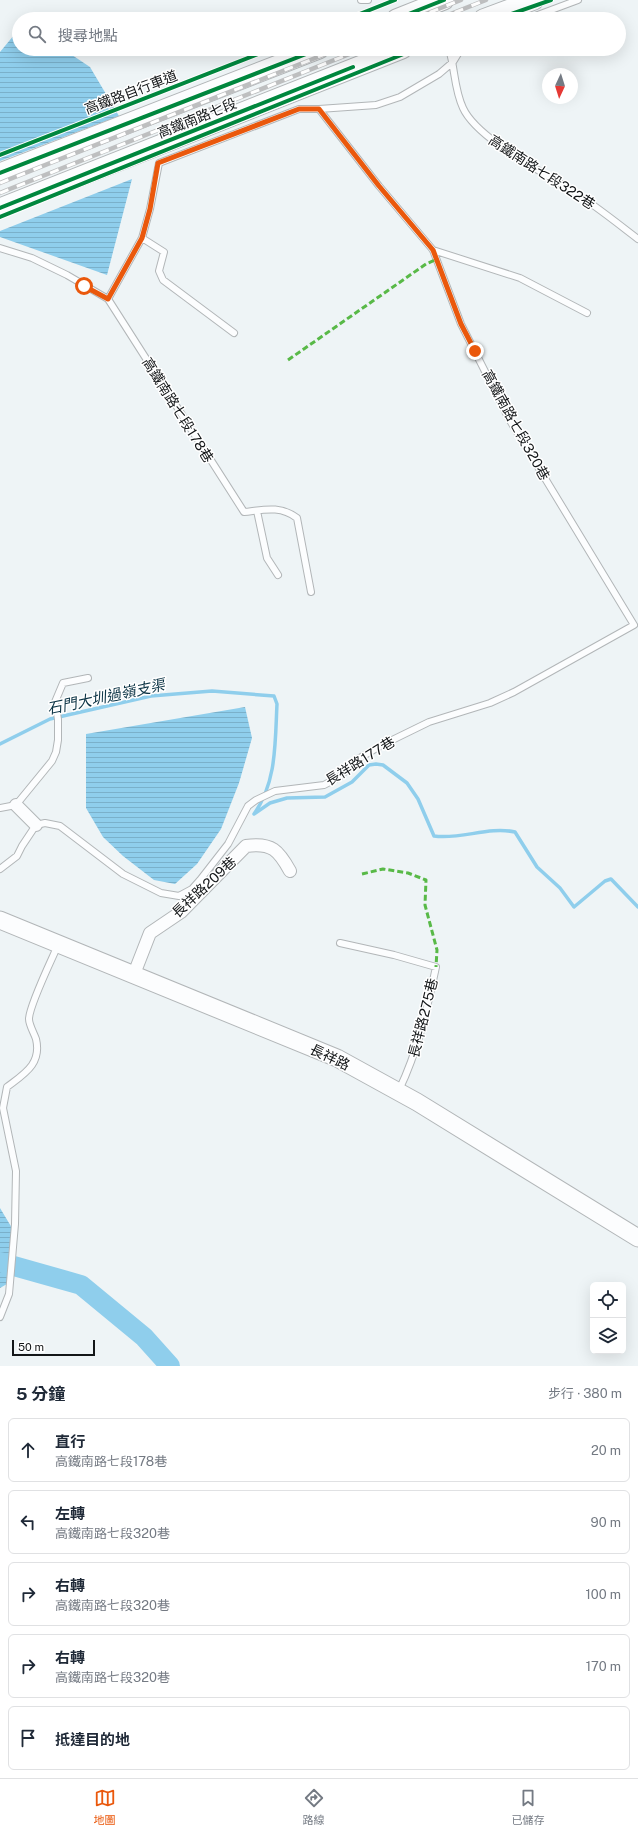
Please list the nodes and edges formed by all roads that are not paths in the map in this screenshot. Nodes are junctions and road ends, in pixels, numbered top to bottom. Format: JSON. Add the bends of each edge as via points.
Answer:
{"nodes":[{"id":1,"x":361,"y":0,"type":"edge"},
{"id":2,"x":368,"y":0,"type":"edge"},
{"id":3,"x":534,"y":0,"type":"edge"},
{"id":4,"x":578,"y":0,"type":"edge"},
{"id":5,"x":435,"y":6,"type":"edge"},
{"id":6,"x":417,"y":12,"type":"edge"},
{"id":7,"x":502,"y":12,"type":"edge"},
{"id":8,"x":546,"y":12,"type":"edge"},
{"id":9,"x":301,"y":56,"type":"edge"},
{"id":10,"x":384,"y":56,"type":"edge"},
{"id":11,"x":451,"y":56,"type":"edge"},
{"id":12,"x":457,"y":56,"type":"edge"},
{"id":13,"x":453,"y":62,"type":"junction"},
{"id":14,"x":319,"y":109,"type":"junction"},
{"id":15,"x":0,"y":173,"type":"edge"},
{"id":16,"x":0,"y":208,"type":"edge"},
{"id":17,"x":142,"y":238,"type":"junction"},
{"id":18,"x":638,"y":239,"type":"edge"},
{"id":19,"x":0,"y":248,"type":"edge"},
{"id":20,"x":433,"y":250,"type":"junction"},
{"id":21,"x":108,"y":299,"type":"junction"},
{"id":22,"x":587,"y":313,"type":"dead end"},
{"id":23,"x":234,"y":333,"type":"dead end"},
{"id":24,"x":257,"y":511,"type":"junction"},
{"id":25,"x":278,"y":575,"type":"dead end"},
{"id":26,"x":311,"y":592,"type":"dead end"},
{"id":27,"x":634,"y":625,"type":"joint"},
{"id":28,"x":88,"y":678,"type":"dead end"},
{"id":29,"x":16,"y":805,"type":"junction"},
{"id":30,"x":0,"y":808,"type":"edge"},
{"id":31,"x":36,"y":825,"type":"junction"},
{"id":32,"x":0,"y":869,"type":"edge"},
{"id":33,"x":290,"y":871,"type":"dead end"},
{"id":34,"x":0,"y":920,"type":"edge"},
{"id":35,"x":58,"y":943,"type":"junction"},
{"id":36,"x":340,"y":943,"type":"dead end"},
{"id":37,"x":134,"y":974,"type":"junction"},
{"id":38,"x":398,"y":1092,"type":"junction"},
{"id":39,"x":638,"y":1238,"type":"edge"},
{"id":40,"x":0,"y":1317,"type":"edge"}],
"edges":[{"from":1,"to":2,"type":"lane"},
{"from":3,"to":7,"type":"main road"},
{"from":4,"to":8,"type":"lane"},
{"from":5,"to":6,"type":"main road"},
{"from":9,"to":15,"type":"main road","name":"高鐵南路七段"},
{"from":10,"to":16,"type":"main road","name":"高鐵南路七段"},
{"from":11,"to":13,"type":"lane","name":"高鐵南路七段322巷"},
{"from":12,"to":13,"type":"lane"},
{"from":13,"to":14,"type":"lane","via":[[439,74],[400,97],[376,105]]},
{"from":13,"to":18,"type":"lane","name":"高鐵南路七段322巷","via":[[454,78],[463,109],[488,138],[575,193]]},
{"from":14,"to":17,"type":"lane","via":[[299,109],[158,163]]},
{"from":14,"to":20,"type":"lane","name":"高鐵南路七段320巷"},
{"from":17,"to":21,"type":"lane"},
{"from":17,"to":23,"type":"lane","via":[[164,252],[159,271],[163,280]]},
{"from":19,"to":21,"type":"lane","name":"高鐵南路七段178巷","via":[[32,258]]},
{"from":20,"to":22,"type":"lane","via":[[520,278]]},
{"from":20,"to":27,"type":"lane","name":"高鐵南路七段320巷","via":[[461,324],[509,419]]},
{"from":21,"to":24,"type":"lane","name":"高鐵南路七段178巷","via":[[244,512]]},
{"from":24,"to":25,"type":"lane","via":[[267,558]]},
{"from":24,"to":26,"type":"lane","name":"高鐵南路七段178巷","via":[[279,509],[297,518]]},
{"from":27,"to":31,"type":"lane","name":"長祥路177巷","via":[[508,695],[429,722],[382,745],[358,759],[339,777],[324,785],[275,792],[256,800],[248,806],[228,844],[200,880],[192,889],[179,896],[162,893],[123,874],[60,826],[45,823]]},
{"from":28,"to":29,"type":"lane","via":[[63,683],[55,702],[58,740],[54,756]]},
{"from":29,"to":30,"type":"lane"},
{"from":29,"to":31,"type":"street"},
{"from":31,"to":32,"type":"lane","via":[[17,856]]},
{"from":33,"to":37,"type":"street","name":"長祥路209巷","via":[[280,853],[270,847],[258,844],[246,846],[180,912],[150,933]]},
{"from":34,"to":35,"type":"street","name":"長祥路"},
{"from":35,"to":37,"type":"street","name":"長祥路"},
{"from":35,"to":40,"type":"lane","via":[[29,1018],[36,1041],[36,1060],[27,1072],[7,1088],[3,1108],[16,1170],[9,1294]]},
{"from":36,"to":38,"type":"lane","name":"長祥路275巷","via":[[436,967],[411,1066]]},
{"from":37,"to":38,"type":"street","name":"長祥路","via":[[337,1058]]},
{"from":38,"to":39,"type":"street","name":"長祥路","via":[[532,1171]]}]}
